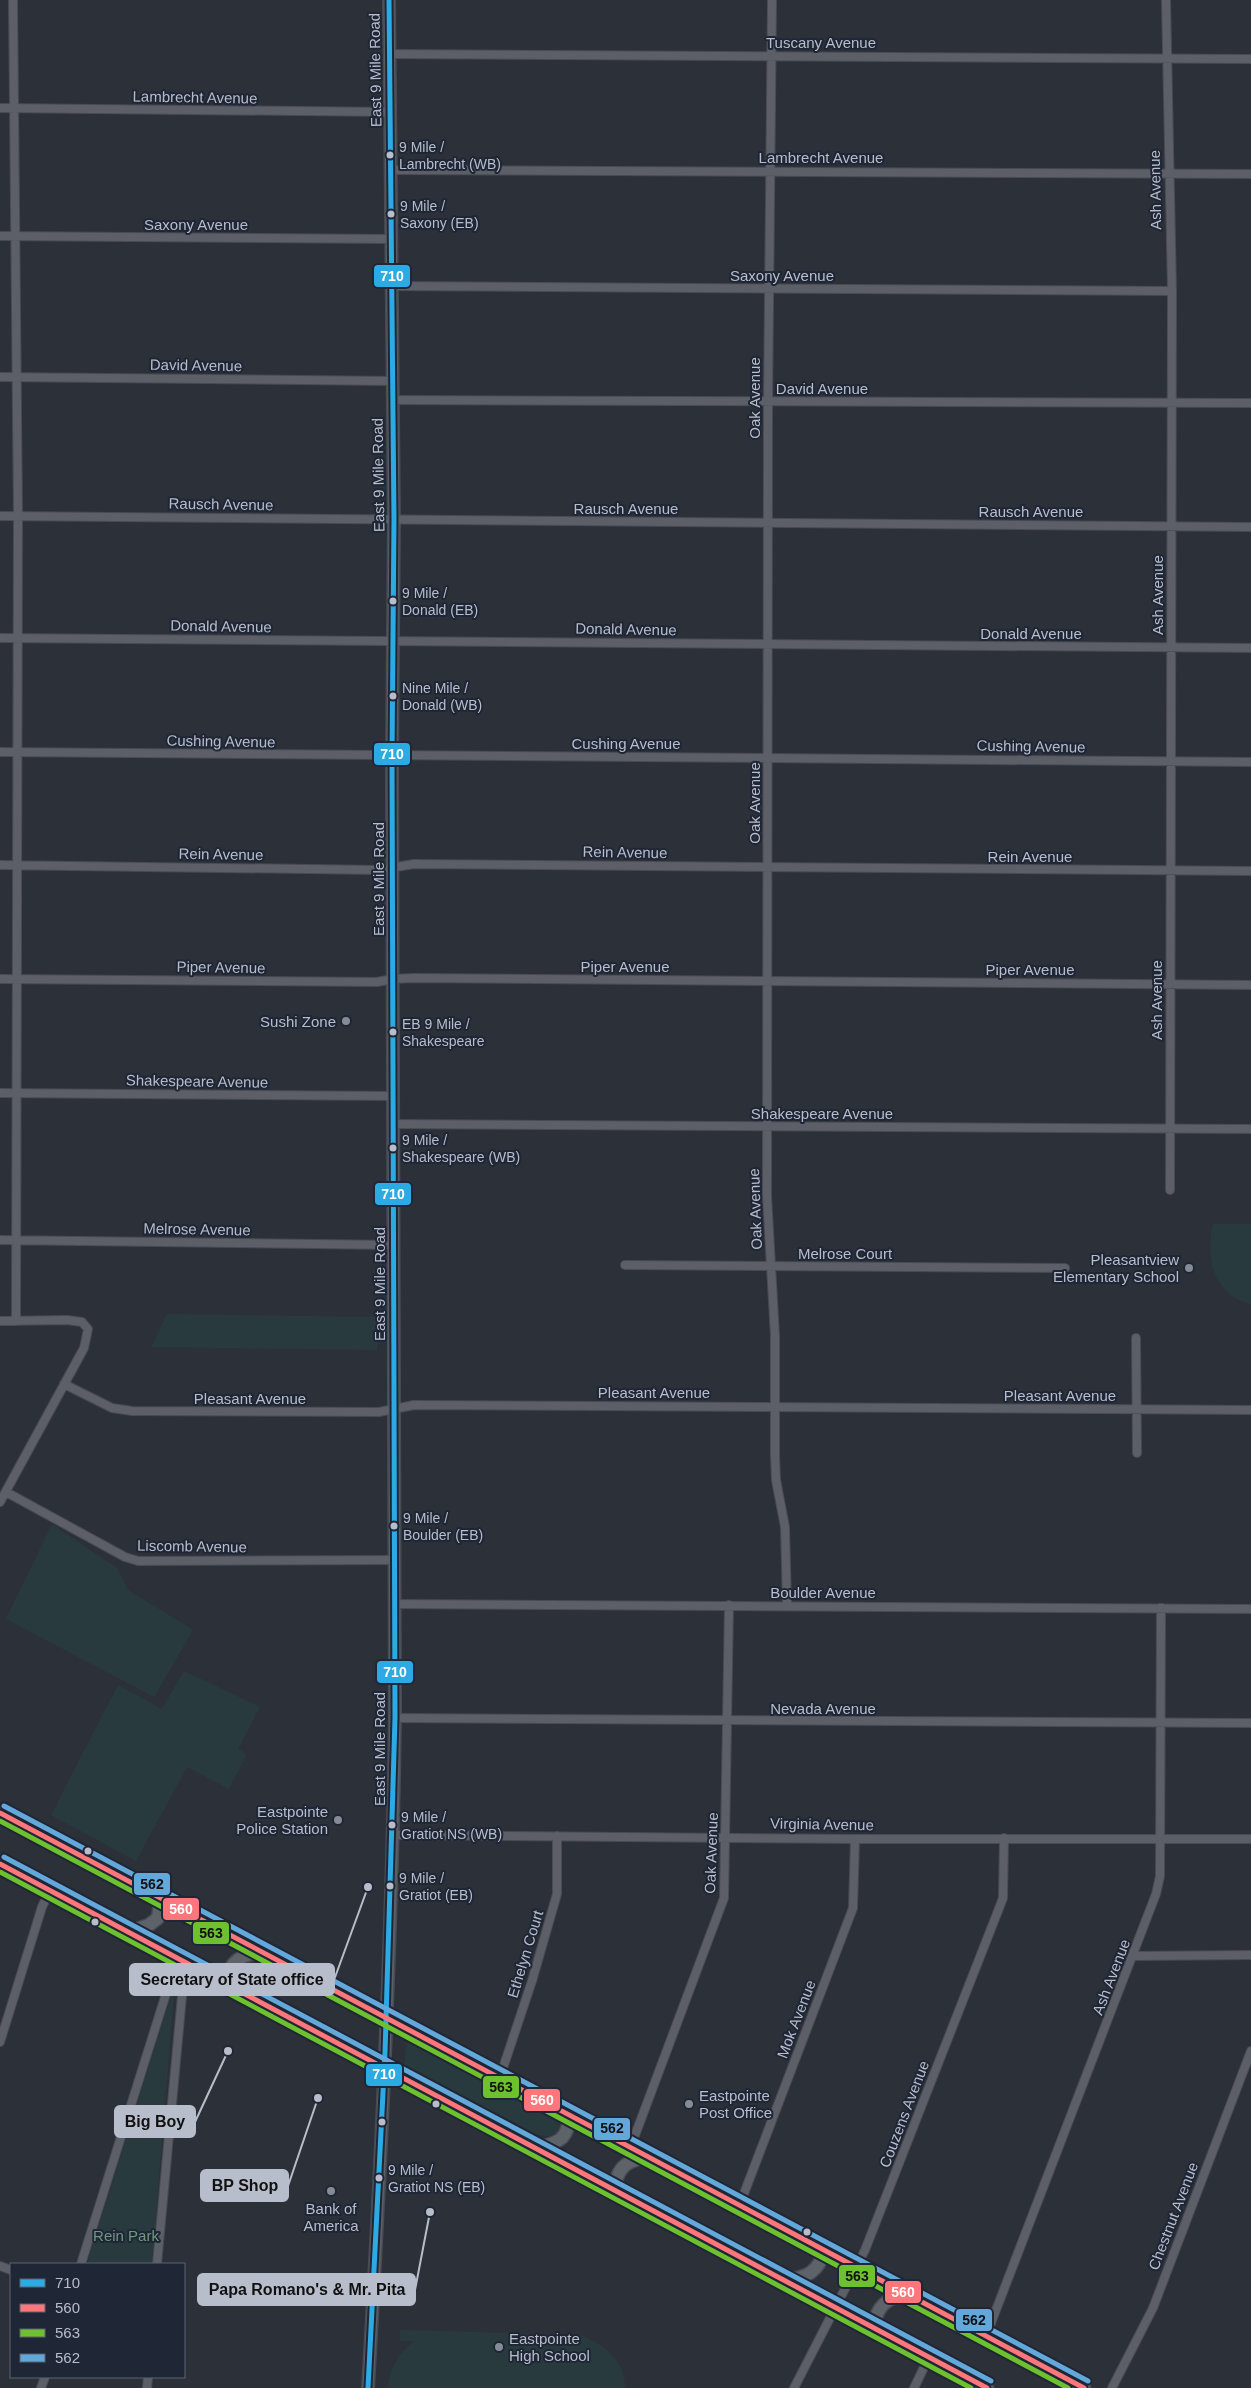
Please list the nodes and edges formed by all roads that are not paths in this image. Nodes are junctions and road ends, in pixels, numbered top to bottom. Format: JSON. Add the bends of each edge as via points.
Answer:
{"nodes":[{"id":1,"x":13,"y":0,"type":"edge"},
{"id":2,"x":389,"y":0,"type":"edge"},
{"id":3,"x":772,"y":0,"type":"edge"},
{"id":4,"x":1166,"y":0,"type":"edge"},
{"id":5,"x":390,"y":54,"type":"junction"},
{"id":6,"x":772,"y":56,"type":"junction"},
{"id":7,"x":1166,"y":58,"type":"junction"},
{"id":8,"x":1251,"y":59,"type":"edge"},
{"id":9,"x":0,"y":108,"type":"edge"},
{"id":10,"x":14,"y":108,"type":"junction"},
{"id":11,"x":390,"y":112,"type":"junction"},
{"id":12,"x":391,"y":170,"type":"junction"},
{"id":13,"x":770,"y":171,"type":"junction"},
{"id":14,"x":1168,"y":174,"type":"junction"},
{"id":15,"x":1251,"y":174,"type":"edge"},
{"id":16,"x":0,"y":236,"type":"edge"},
{"id":17,"x":16,"y":236,"type":"junction"},
{"id":18,"x":391,"y":240,"type":"junction"},
{"id":19,"x":392,"y":286,"type":"junction"},
{"id":20,"x":769,"y":289,"type":"junction"},
{"id":21,"x":1172,"y":291,"type":"junction"},
{"id":22,"x":0,"y":377,"type":"edge"},
{"id":23,"x":16,"y":377,"type":"junction"},
{"id":24,"x":392,"y":380,"type":"junction"},
{"id":25,"x":393,"y":400,"type":"junction"},
{"id":26,"x":768,"y":402,"type":"junction"},
{"id":27,"x":1251,"y":403,"type":"edge"},
{"id":28,"x":1172,"y":404,"type":"junction"},
{"id":29,"x":0,"y":516,"type":"edge"},
{"id":30,"x":18,"y":516,"type":"junction"},
{"id":31,"x":394,"y":519,"type":"junction"},
{"id":32,"x":768,"y":523,"type":"junction"},
{"id":33,"x":1170,"y":526,"type":"junction"},
{"id":34,"x":1251,"y":527,"type":"edge"},
{"id":35,"x":0,"y":638,"type":"edge"},
{"id":36,"x":18,"y":638,"type":"junction"},
{"id":37,"x":394,"y":641,"type":"junction"},
{"id":38,"x":768,"y":645,"type":"junction"},
{"id":39,"x":1170,"y":648,"type":"junction"},
{"id":40,"x":1251,"y":648,"type":"edge"},
{"id":41,"x":0,"y":752,"type":"edge"},
{"id":42,"x":17,"y":752,"type":"junction"},
{"id":43,"x":392,"y":756,"type":"junction"},
{"id":44,"x":768,"y":758,"type":"junction"},
{"id":45,"x":1171,"y":762,"type":"junction"},
{"id":46,"x":1251,"y":762,"type":"edge"},
{"id":47,"x":0,"y":865,"type":"edge"},
{"id":48,"x":17,"y":865,"type":"junction"},
{"id":49,"x":393,"y":868,"type":"junction"},
{"id":50,"x":768,"y":868,"type":"junction"},
{"id":51,"x":1170,"y":870,"type":"junction"},
{"id":52,"x":1251,"y":871,"type":"edge"},
{"id":53,"x":0,"y":978,"type":"edge"},
{"id":54,"x":16,"y":979,"type":"junction"},
{"id":55,"x":393,"y":979,"type":"junction"},
{"id":56,"x":767,"y":981,"type":"junction"},
{"id":57,"x":1170,"y":984,"type":"junction"},
{"id":58,"x":1251,"y":985,"type":"edge"},
{"id":59,"x":0,"y":1093,"type":"edge"},
{"id":60,"x":17,"y":1093,"type":"junction"},
{"id":61,"x":393,"y":1096,"type":"junction"},
{"id":62,"x":394,"y":1124,"type":"junction"},
{"id":63,"x":767,"y":1126,"type":"junction"},
{"id":64,"x":1169,"y":1128,"type":"junction"},
{"id":65,"x":1251,"y":1129,"type":"edge"},
{"id":66,"x":1170,"y":1190,"type":"dead end"},
{"id":67,"x":0,"y":1240,"type":"edge"},
{"id":68,"x":16,"y":1240,"type":"junction"},
{"id":69,"x":394,"y":1245,"type":"junction"},
{"id":70,"x":625,"y":1265,"type":"dead end"},
{"id":71,"x":772,"y":1267,"type":"junction"},
{"id":72,"x":1065,"y":1268,"type":"dead end"},
{"id":73,"x":0,"y":1321,"type":"edge"},
{"id":74,"x":16,"y":1321,"type":"junction"},
{"id":75,"x":1136,"y":1338,"type":"dead end"},
{"id":76,"x":64,"y":1384,"type":"junction"},
{"id":77,"x":776,"y":1406,"type":"junction"},
{"id":78,"x":1136,"y":1409,"type":"junction"},
{"id":79,"x":394,"y":1410,"type":"junction"},
{"id":80,"x":1251,"y":1410,"type":"edge"},
{"id":81,"x":1137,"y":1453,"type":"dead end"},
{"id":82,"x":6,"y":1492,"type":"junction"},
{"id":83,"x":0,"y":1502,"type":"edge"},
{"id":84,"x":394,"y":1560,"type":"junction"},
{"id":85,"x":394,"y":1604,"type":"junction"},
{"id":86,"x":729,"y":1605,"type":"junction"},
{"id":87,"x":787,"y":1605,"type":"junction"},
{"id":88,"x":1161,"y":1608,"type":"junction"},
{"id":89,"x":1251,"y":1609,"type":"edge"},
{"id":90,"x":395,"y":1718,"type":"junction"},
{"id":91,"x":727,"y":1721,"type":"junction"},
{"id":92,"x":1159,"y":1723,"type":"junction"},
{"id":93,"x":1251,"y":1724,"type":"edge"},
{"id":94,"x":0,"y":1813,"type":"edge"},
{"id":95,"x":394,"y":1835,"type":"junction"},
{"id":96,"x":557,"y":1836,"type":"junction"},
{"id":97,"x":726,"y":1837,"type":"junction"},
{"id":98,"x":1004,"y":1838,"type":"junction"},
{"id":99,"x":1159,"y":1838,"type":"junction"},
{"id":100,"x":855,"y":1839,"type":"junction"},
{"id":101,"x":1251,"y":1839,"type":"edge"},
{"id":102,"x":0,"y":1864,"type":"edge"},
{"id":103,"x":50,"y":1890,"type":"junction"},
{"id":104,"x":161,"y":1897,"type":"junction"},
{"id":105,"x":129,"y":1932,"type":"junction"},
{"id":106,"x":264,"y":1952,"type":"junction"},
{"id":107,"x":1251,"y":1955,"type":"edge"},
{"id":108,"x":1134,"y":1956,"type":"junction"},
{"id":109,"x":182,"y":1960,"type":"junction"},
{"id":110,"x":226,"y":1984,"type":"junction"},
{"id":111,"x":388,"y":2018,"type":"junction"},
{"id":112,"x":0,"y":2042,"type":"edge"},
{"id":113,"x":1251,"y":2051,"type":"edge"},
{"id":114,"x":386,"y":2068,"type":"junction"},
{"id":115,"x":500,"y":2077,"type":"junction"},
{"id":116,"x":569,"y":2114,"type":"junction"},
{"id":117,"x":631,"y":2146,"type":"junction"},
{"id":118,"x":536,"y":2148,"type":"junction"},
{"id":119,"x":651,"y":2157,"type":"junction"},
{"id":120,"x":615,"y":2190,"type":"junction"},
{"id":121,"x":740,"y":2204,"type":"junction"},
{"id":122,"x":824,"y":2249,"type":"junction"},
{"id":123,"x":81,"y":2263,"type":"edge"},
{"id":124,"x":157,"y":2263,"type":"edge"},
{"id":125,"x":857,"y":2266,"type":"junction"},
{"id":126,"x":785,"y":2280,"type":"junction"},
{"id":127,"x":910,"y":2295,"type":"junction"},
{"id":128,"x":836,"y":2307,"type":"junction"},
{"id":129,"x":874,"y":2328,"type":"junction"},
{"id":130,"x":986,"y":2336,"type":"junction"},
{"id":131,"x":929,"y":2357,"type":"junction"},
{"id":132,"x":368,"y":2388,"type":"edge"},
{"id":133,"x":794,"y":2388,"type":"edge"},
{"id":134,"x":914,"y":2388,"type":"edge"},
{"id":135,"x":987,"y":2388,"type":"edge"},
{"id":136,"x":1084,"y":2388,"type":"edge"},
{"id":137,"x":1112,"y":2388,"type":"edge"}],
"edges":[{"from":1,"to":10,"type":"street"},
{"from":2,"to":5,"type":"main road","name":"East 9 Mile Road"},
{"from":3,"to":6,"type":"street","name":"Oak Avenue"},
{"from":4,"to":7,"type":"street","name":"Ash Avenue"},
{"from":5,"to":6,"type":"street","name":"Tuscany Avenue"},
{"from":5,"to":11,"type":"main road","name":"East 9 Mile Road"},
{"from":6,"to":7,"type":"street","name":"Tuscany Avenue"},
{"from":6,"to":13,"type":"street","name":"Oak Avenue"},
{"from":7,"to":8,"type":"street","name":"Tuscany Avenue"},
{"from":7,"to":14,"type":"street","name":"Ash Avenue"},
{"from":9,"to":10,"type":"street","name":"Lambrecht Avenue"},
{"from":10,"to":11,"type":"street","name":"Lambrecht Avenue"},
{"from":10,"to":17,"type":"street"},
{"from":11,"to":12,"type":"main road","name":"East 9 Mile Road"},
{"from":12,"to":13,"type":"street","name":"Lambrecht Avenue"},
{"from":12,"to":18,"type":"main road","name":"East 9 Mile Road"},
{"from":13,"to":14,"type":"street","name":"Lambrecht Avenue"},
{"from":13,"to":20,"type":"street","name":"Oak Avenue"},
{"from":14,"to":15,"type":"street","name":"Lambrecht Avenue"},
{"from":14,"to":21,"type":"street","name":"Ash Avenue"},
{"from":16,"to":17,"type":"street","name":"Saxony Avenue"},
{"from":17,"to":18,"type":"street","name":"Saxony Avenue"},
{"from":17,"to":23,"type":"street"},
{"from":18,"to":19,"type":"main road","name":"East 9 Mile Road"},
{"from":19,"to":20,"type":"street","name":"Saxony Avenue"},
{"from":19,"to":24,"type":"main road","name":"East 9 Mile Road"},
{"from":20,"to":21,"type":"street","name":"Saxony Avenue"},
{"from":20,"to":26,"type":"street","name":"Oak Avenue"},
{"from":21,"to":28,"type":"street","name":"Ash Avenue"},
{"from":22,"to":23,"type":"street","name":"David Avenue"},
{"from":23,"to":24,"type":"street","name":"David Avenue"},
{"from":23,"to":30,"type":"street"},
{"from":24,"to":25,"type":"main road","name":"East 9 Mile Road"},
{"from":25,"to":26,"type":"street","name":"David Avenue"},
{"from":25,"to":31,"type":"main road","name":"East 9 Mile Road"},
{"from":26,"to":28,"type":"street","name":"David Avenue"},
{"from":26,"to":32,"type":"street","name":"Oak Avenue"},
{"from":27,"to":28,"type":"street","name":"David Avenue"},
{"from":28,"to":33,"type":"street","name":"Ash Avenue"},
{"from":29,"to":30,"type":"street","name":"Rausch Avenue"},
{"from":30,"to":31,"type":"street","name":"Rausch Avenue"},
{"from":30,"to":36,"type":"street"},
{"from":31,"to":32,"type":"street","name":"Rausch Avenue"},
{"from":31,"to":37,"type":"main road","name":"East 9 Mile Road"},
{"from":32,"to":33,"type":"street","name":"Rausch Avenue"},
{"from":32,"to":38,"type":"street","name":"Oak Avenue"},
{"from":33,"to":34,"type":"street","name":"Rausch Avenue"},
{"from":33,"to":39,"type":"street","name":"Ash Avenue"},
{"from":35,"to":36,"type":"street","name":"Donald Avenue"},
{"from":36,"to":37,"type":"street","name":"Donald Avenue"},
{"from":36,"to":42,"type":"street"},
{"from":37,"to":38,"type":"street","name":"Donald Avenue"},
{"from":37,"to":43,"type":"main road","name":"East 9 Mile Road"},
{"from":38,"to":39,"type":"street","name":"Donald Avenue"},
{"from":38,"to":44,"type":"street","name":"Oak Avenue"},
{"from":39,"to":40,"type":"street","name":"Donald Avenue"},
{"from":39,"to":45,"type":"street","name":"Ash Avenue"},
{"from":41,"to":42,"type":"street","name":"Cushing Avenue"},
{"from":42,"to":43,"type":"street","name":"Cushing Avenue"},
{"from":42,"to":48,"type":"street"},
{"from":43,"to":44,"type":"street","name":"Cushing Avenue"},
{"from":43,"to":49,"type":"main road","name":"East 9 Mile Road"},
{"from":44,"to":45,"type":"street","name":"Cushing Avenue"},
{"from":44,"to":50,"type":"street","name":"Oak Avenue"},
{"from":45,"to":46,"type":"street","name":"Cushing Avenue"},
{"from":45,"to":51,"type":"street","name":"Ash Avenue"},
{"from":47,"to":48,"type":"street","name":"Rein Avenue"},
{"from":48,"to":49,"type":"street","name":"Rein Avenue"},
{"from":48,"to":54,"type":"street"},
{"from":49,"to":50,"type":"street","name":"Rein Avenue","via":[[414,864]]},
{"from":49,"to":55,"type":"main road","name":"East 9 Mile Road"},
{"from":50,"to":51,"type":"street","name":"Rein Avenue"},
{"from":50,"to":56,"type":"street","name":"Oak Avenue"},
{"from":51,"to":52,"type":"street","name":"Rein Avenue"},
{"from":51,"to":57,"type":"street","name":"Ash Avenue"},
{"from":53,"to":54,"type":"street","name":"Piper Avenue"},
{"from":54,"to":55,"type":"street","name":"Piper Avenue","via":[[377,982]]},
{"from":54,"to":60,"type":"street"},
{"from":55,"to":56,"type":"street","name":"Piper Avenue"},
{"from":55,"to":61,"type":"main road","name":"East 9 Mile Road"},
{"from":56,"to":57,"type":"street","name":"Piper Avenue"},
{"from":56,"to":63,"type":"street","name":"Oak Avenue"},
{"from":57,"to":58,"type":"street","name":"Piper Avenue"},
{"from":57,"to":64,"type":"street","name":"Ash Avenue"},
{"from":59,"to":60,"type":"street","name":"Shakespeare Avenue"},
{"from":60,"to":61,"type":"street","name":"Shakespeare Avenue"},
{"from":60,"to":68,"type":"street"},
{"from":61,"to":62,"type":"main road","name":"East 9 Mile Road"},
{"from":62,"to":63,"type":"street","name":"Shakespeare Avenue"},
{"from":62,"to":69,"type":"main road","name":"East 9 Mile Road"},
{"from":63,"to":64,"type":"street","name":"Shakespeare Avenue"},
{"from":63,"to":71,"type":"street","name":"Oak Avenue"},
{"from":64,"to":65,"type":"street","name":"Shakespeare Avenue"},
{"from":64,"to":66,"type":"street","name":"Ash Avenue"},
{"from":67,"to":68,"type":"street","name":"Melrose Avenue"},
{"from":68,"to":69,"type":"street","name":"Melrose Avenue"},
{"from":68,"to":74,"type":"street"},
{"from":69,"to":79,"type":"main road","name":"East 9 Mile Road"},
{"from":70,"to":71,"type":"street","name":"Melrose Court"},
{"from":71,"to":72,"type":"street","name":"Melrose Court"},
{"from":71,"to":77,"type":"street","name":"Oak Avenue"},
{"from":73,"to":74,"type":"street"},
{"from":74,"to":76,"type":"street","via":[[67,1320],[82,1322],[88,1329],[87,1341]]},
{"from":75,"to":78,"type":"street"},
{"from":76,"to":79,"type":"street","name":"Pleasant Avenue","via":[[120,1410]]},
{"from":76,"to":82,"type":"street"},
{"from":77,"to":78,"type":"street","name":"Pleasant Avenue"},
{"from":77,"to":79,"type":"street","name":"Pleasant Avenue","via":[[414,1405]]},
{"from":77,"to":87,"type":"street","name":"Oak Avenue","via":[[776,1472],[785,1527]]},
{"from":78,"to":80,"type":"street","name":"Pleasant Avenue"},
{"from":78,"to":81,"type":"street"},
{"from":79,"to":84,"type":"main road","name":"East 9 Mile Road"},
{"from":82,"to":83,"type":"street"},
{"from":82,"to":84,"type":"street","name":"Liscomb Avenue","via":[[138,1561]]},
{"from":84,"to":85,"type":"main road","name":"East 9 Mile Road"},
{"from":85,"to":86,"type":"street","name":"Boulder Avenue"},
{"from":85,"to":90,"type":"main road","name":"East 9 Mile Road"},
{"from":86,"to":87,"type":"street","name":"Boulder Avenue"},
{"from":86,"to":91,"type":"street","name":"Oak Avenue"},
{"from":87,"to":88,"type":"street","name":"Boulder Avenue"},
{"from":88,"to":89,"type":"street","name":"Boulder Avenue"},
{"from":88,"to":92,"type":"street","name":"Ash Avenue"},
{"from":90,"to":91,"type":"street","name":"Nevada Avenue"},
{"from":90,"to":95,"type":"main road","name":"East 9 Mile Road"},
{"from":91,"to":92,"type":"street","name":"Nevada Avenue"},
{"from":91,"to":97,"type":"street","name":"Oak Avenue"},
{"from":92,"to":93,"type":"street","name":"Nevada Avenue"},
{"from":92,"to":99,"type":"street","name":"Ash Avenue"},
{"from":94,"to":104,"type":"main road"},
{"from":95,"to":96,"type":"street","name":"Virginia Avenue"},
{"from":95,"to":111,"type":"main road","name":"East 9 Mile Road"},
{"from":96,"to":97,"type":"street","name":"Virginia Avenue"},
{"from":96,"to":115,"type":"street","name":"Ethelyn Court","via":[[557,1894]]},
{"from":97,"to":100,"type":"street","name":"Virginia Avenue"},
{"from":97,"to":117,"type":"street","name":"Oak Avenue","via":[[724,1898]]},
{"from":98,"to":99,"type":"street","name":"Virginia Avenue"},
{"from":98,"to":100,"type":"street","name":"Virginia Avenue"},
{"from":98,"to":125,"type":"street","name":"Couzens Avenue","via":[[1003,1898]]},
{"from":99,"to":101,"type":"street","name":"Virginia Avenue"},
{"from":99,"to":108,"type":"street","name":"Ash Avenue","via":[[1160,1876]]},
{"from":100,"to":121,"type":"street","name":"Mok Avenue","via":[[853,1908]]},
{"from":102,"to":103,"type":"main road"},
{"from":103,"to":105,"type":"main road"},
{"from":103,"to":112,"type":"street"},
{"from":104,"to":105,"type":"main road","via":[[158,1918]]},
{"from":104,"to":106,"type":"main road"},
{"from":105,"to":109,"type":"main road"},
{"from":106,"to":110,"type":"main road","via":[[236,1960],[228,1971]]},
{"from":106,"to":111,"type":"main road"},
{"from":107,"to":108,"type":"street"},
{"from":108,"to":130,"type":"street","name":"Ash Avenue"},
{"from":109,"to":110,"type":"main road"},
{"from":109,"to":123,"type":"street","via":[[171,1978]]},
{"from":109,"to":124,"type":"street","via":[[182,1996]]},
{"from":110,"to":114,"type":"main road"},
{"from":111,"to":114,"type":"main road","name":"East 9 Mile Road"},
{"from":111,"to":115,"type":"main road"},
{"from":113,"to":137,"type":"street","name":"Chestnut Avenue","via":[[1152,2308]]},
{"from":114,"to":118,"type":"main road"},
{"from":114,"to":132,"type":"main road","name":"East 9 Mile Road"},
{"from":115,"to":116,"type":"main road"},
{"from":116,"to":117,"type":"main road"},
{"from":116,"to":118,"type":"main road","via":[[565,2135],[556,2142]]},
{"from":117,"to":119,"type":"main road"},
{"from":118,"to":120,"type":"main road"},
{"from":119,"to":120,"type":"main road","via":[[636,2158],[624,2165],[617,2175]]},
{"from":119,"to":121,"type":"main road"},
{"from":120,"to":126,"type":"main road"},
{"from":121,"to":122,"type":"main road"},
{"from":122,"to":125,"type":"main road"},
{"from":122,"to":126,"type":"main road","via":[[821,2262],[814,2271],[803,2278]]},
{"from":125,"to":127,"type":"main road"},
{"from":125,"to":128,"type":"street","name":"Couzens Avenue"},
{"from":126,"to":128,"type":"main road"},
{"from":127,"to":129,"type":"main road","via":[[885,2302],[876,2314]]},
{"from":127,"to":130,"type":"main road"},
{"from":128,"to":129,"type":"main road"},
{"from":128,"to":133,"type":"street","name":"Couzens Avenue"},
{"from":129,"to":131,"type":"main road"},
{"from":130,"to":136,"type":"main road"},
{"from":131,"to":134,"type":"street"},
{"from":131,"to":135,"type":"main road"}]}
